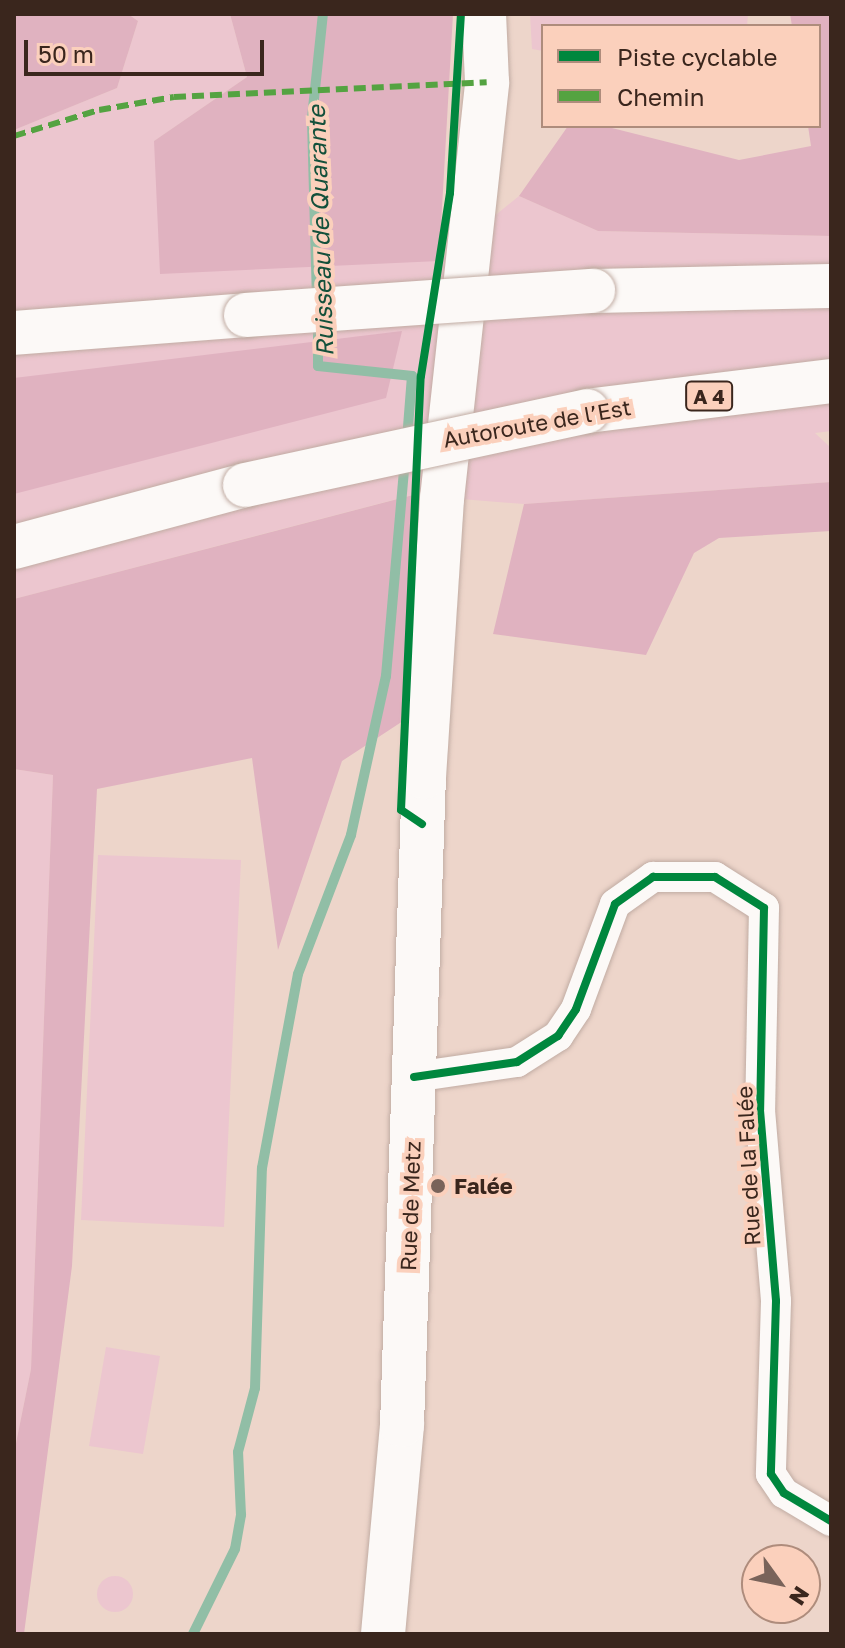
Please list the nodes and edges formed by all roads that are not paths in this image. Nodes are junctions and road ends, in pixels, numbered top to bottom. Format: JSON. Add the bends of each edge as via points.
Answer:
{"nodes":[{"id":1,"x":484,"y":14,"type":"edge"},
{"id":2,"x":831,"y":286,"type":"edge"},
{"id":3,"x":14,"y":333,"type":"edge"},
{"id":4,"x":831,"y":381,"type":"edge"},
{"id":5,"x":14,"y":547,"type":"edge"},
{"id":6,"x":414,"y":1077,"type":"junction"},
{"id":7,"x":831,"y":1521,"type":"edge"},
{"id":8,"x":383,"y":1634,"type":"edge"}],
"edges":[{"from":1,"to":6,"type":"main road","name":"Rue de Metz","via":[[487,82],[442,499],[424,777]]},
{"from":2,"to":3,"type":"main road","bridge":true,"via":[[593,291]]},
{"from":4,"to":5,"type":"main road","name":"Autoroute de l’Est","number":"A 4","bridge":true,"via":[[587,411],[245,485]]},
{"from":6,"to":7,"type":"street","name":"Rue de la Falée","via":[[517,1062],[558,1036],[576,1009],[615,904],[653,877],[715,877],[764,908],[760,1137],[776,1301],[771,1474],[784,1493]]},
{"from":6,"to":8,"type":"main road","name":"Rue de Metz","via":[[402,1425]]}]}
